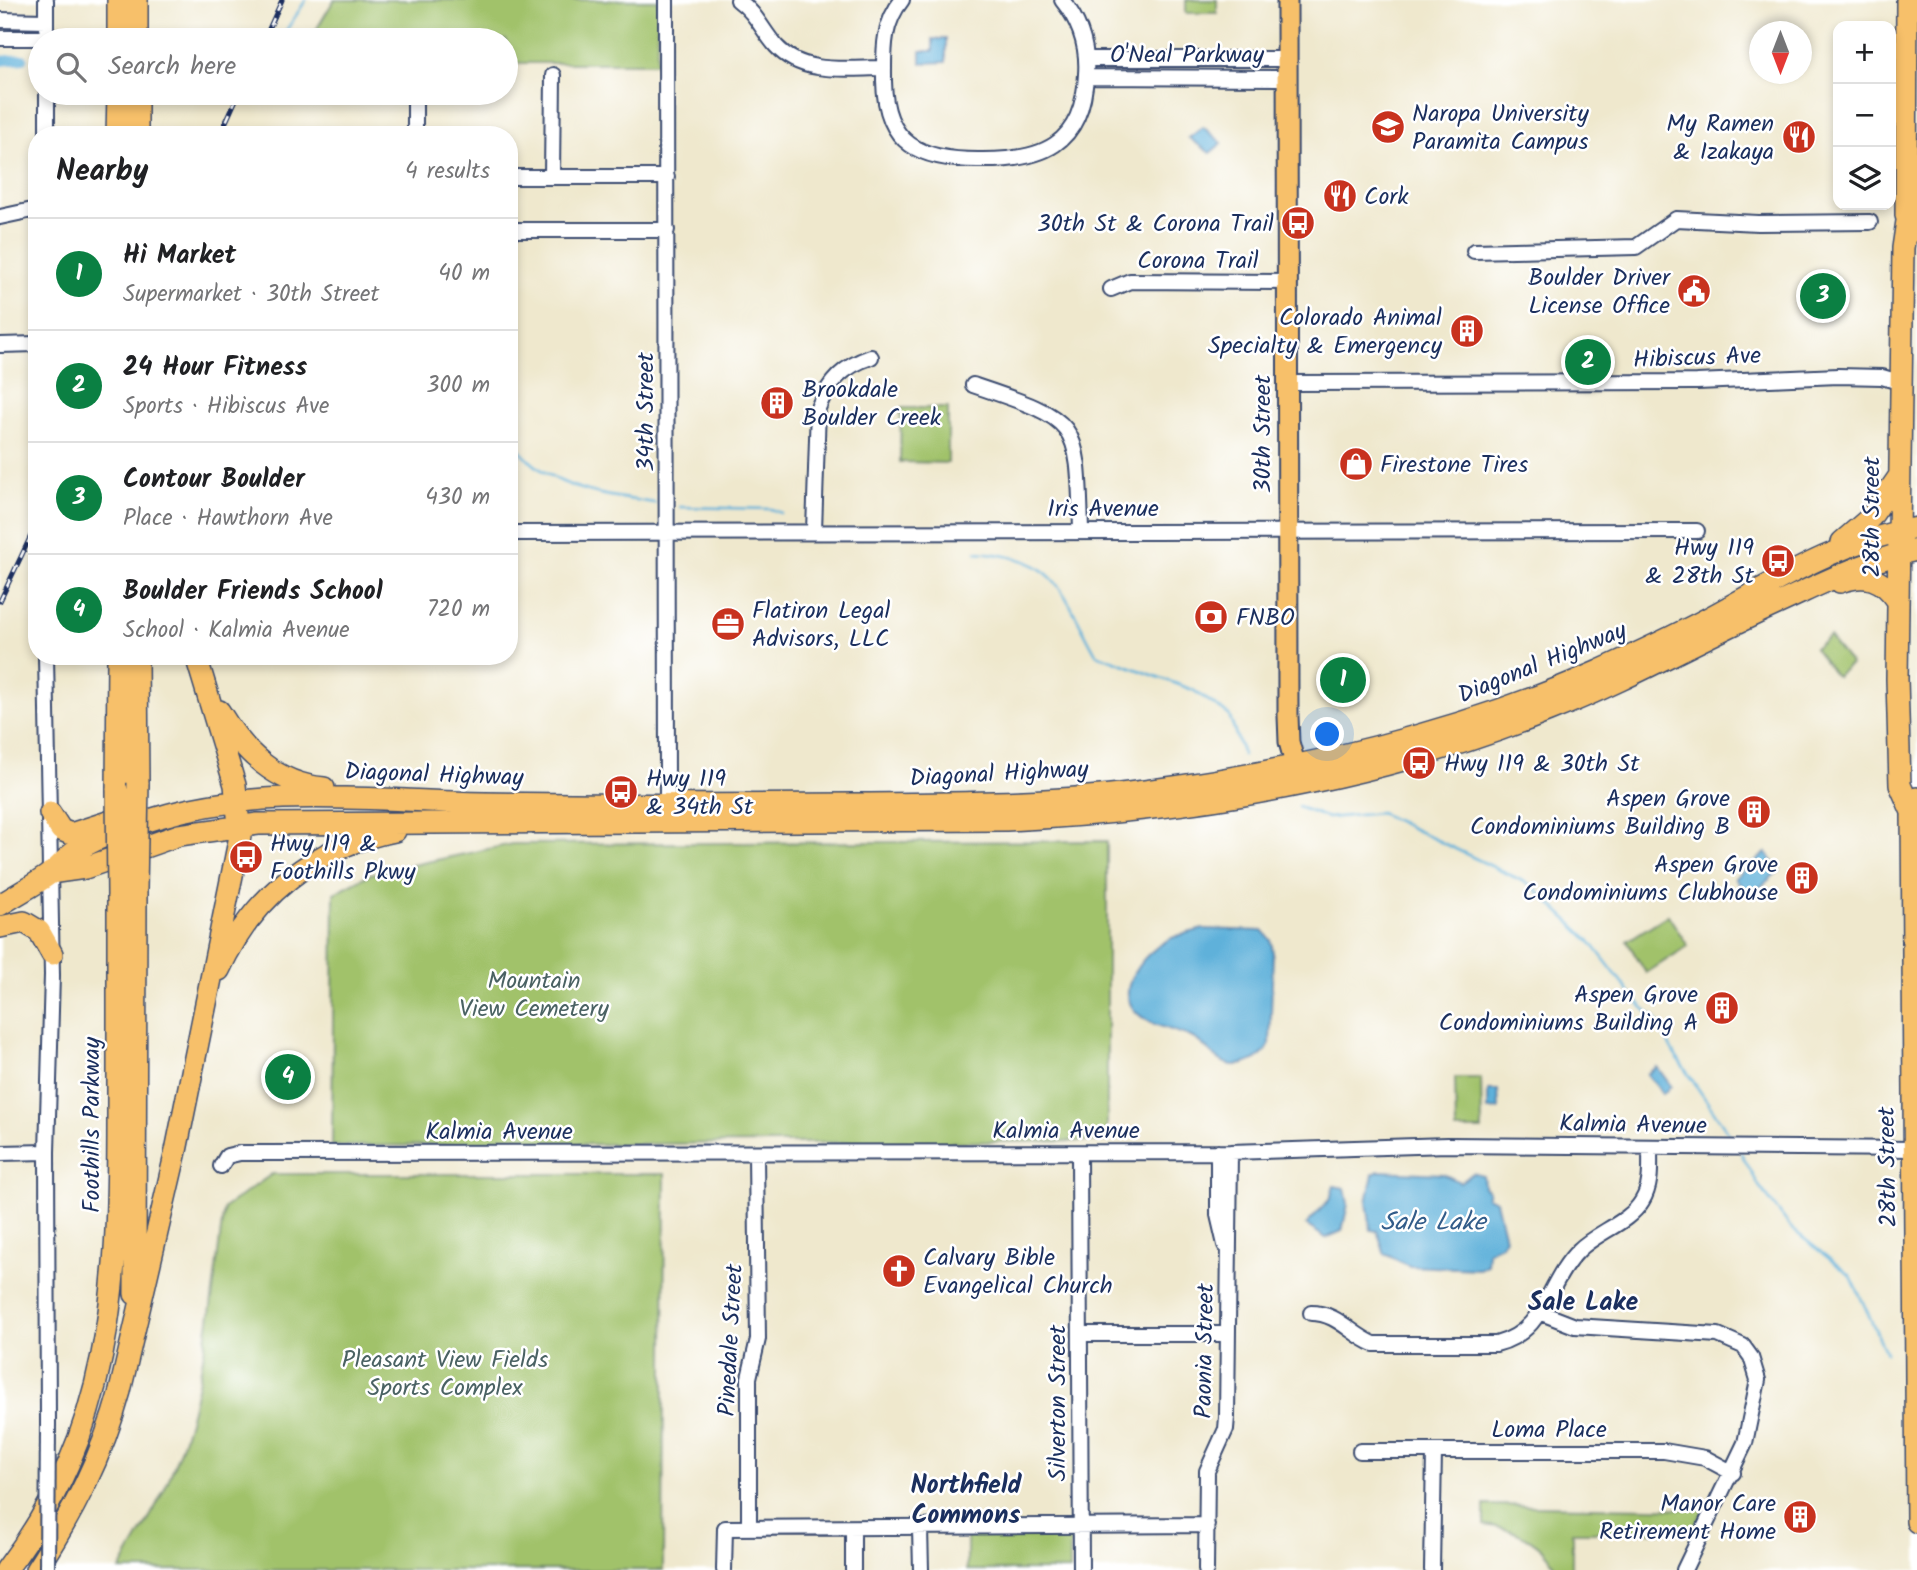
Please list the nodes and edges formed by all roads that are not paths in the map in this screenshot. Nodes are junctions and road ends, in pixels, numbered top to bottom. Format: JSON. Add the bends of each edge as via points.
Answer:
{"nodes":[{"id":1,"x":46,"y":0,"type":"edge"},
{"id":2,"x":118,"y":0,"type":"edge"},
{"id":3,"x":137,"y":0,"type":"edge"},
{"id":4,"x":666,"y":0,"type":"edge"},
{"id":5,"x":902,"y":0,"type":"edge"},
{"id":6,"x":1062,"y":0,"type":"edge"},
{"id":7,"x":1287,"y":0,"type":"edge"},
{"id":8,"x":1907,"y":0,"type":"edge"},
{"id":9,"x":744,"y":5,"type":"edge"},
{"id":10,"x":0,"y":20,"type":"edge"},
{"id":11,"x":46,"y":21,"type":"junction"},
{"id":12,"x":46,"y":28,"type":"edge"},
{"id":13,"x":118,"y":28,"type":"edge"},
{"id":14,"x":137,"y":28,"type":"edge"},
{"id":15,"x":0,"y":38,"type":"edge"},
{"id":16,"x":28,"y":39,"type":"edge"},
{"id":17,"x":1087,"y":59,"type":"junction"},
{"id":18,"x":884,"y":68,"type":"junction"},
{"id":19,"x":1287,"y":68,"type":"junction"},
{"id":20,"x":553,"y":75,"type":"dead end"},
{"id":21,"x":1086,"y":77,"type":"junction"},
{"id":22,"x":47,"y":105,"type":"edge"},
{"id":23,"x":118,"y":105,"type":"edge"},
{"id":24,"x":137,"y":105,"type":"edge"},
{"id":25,"x":415,"y":105,"type":"edge"},
{"id":26,"x":47,"y":126,"type":"edge"},
{"id":27,"x":117,"y":126,"type":"edge"},
{"id":28,"x":137,"y":126,"type":"edge"},
{"id":29,"x":415,"y":126,"type":"edge"},
{"id":30,"x":518,"y":177,"type":"edge"},
{"id":31,"x":552,"y":177,"type":"junction"},
{"id":32,"x":667,"y":177,"type":"junction"},
{"id":33,"x":28,"y":211,"type":"edge"},
{"id":34,"x":0,"y":217,"type":"edge"},
{"id":35,"x":1907,"y":221,"type":"junction"},
{"id":36,"x":1870,"y":222,"type":"dead end"},
{"id":37,"x":518,"y":230,"type":"edge"},
{"id":38,"x":667,"y":230,"type":"junction"},
{"id":39,"x":1917,"y":250,"type":"edge"},
{"id":40,"x":1474,"y":251,"type":"dead end"},
{"id":41,"x":1287,"y":282,"type":"junction"},
{"id":42,"x":1111,"y":289,"type":"dead end"},
{"id":43,"x":28,"y":344,"type":"edge"},
{"id":44,"x":0,"y":345,"type":"edge"},
{"id":45,"x":871,"y":357,"type":"dead end"},
{"id":46,"x":1899,"y":382,"type":"junction"},
{"id":47,"x":1286,"y":383,"type":"junction"},
{"id":48,"x":973,"y":385,"type":"dead end"},
{"id":49,"x":1898,"y":478,"type":"junction"},
{"id":50,"x":1286,"y":530,"type":"junction"},
{"id":51,"x":1908,"y":530,"type":"edge"},
{"id":52,"x":814,"y":531,"type":"junction"},
{"id":53,"x":1081,"y":531,"type":"junction"},
{"id":54,"x":1697,"y":531,"type":"dead end"},
{"id":55,"x":518,"y":533,"type":"edge"},
{"id":56,"x":667,"y":534,"type":"junction"},
{"id":57,"x":1907,"y":552,"type":"edge"},
{"id":58,"x":1830,"y":553,"type":"junction"},
{"id":59,"x":1898,"y":600,"type":"junction"},
{"id":60,"x":1779,"y":603,"type":"junction"},
{"id":61,"x":46,"y":665,"type":"edge"},
{"id":62,"x":118,"y":665,"type":"edge"},
{"id":63,"x":137,"y":665,"type":"edge"},
{"id":64,"x":199,"y":665,"type":"edge"},
{"id":65,"x":205,"y":685,"type":"junction"},
{"id":66,"x":1298,"y":774,"type":"junction"},
{"id":67,"x":238,"y":800,"type":"junction"},
{"id":68,"x":474,"y":803,"type":"junction"},
{"id":69,"x":215,"y":804,"type":"junction"},
{"id":70,"x":1914,"y":805,"type":"edge"},
{"id":71,"x":50,"y":813,"type":"junction"},
{"id":72,"x":667,"y":814,"type":"junction"},
{"id":73,"x":441,"y":823,"type":"junction"},
{"id":74,"x":241,"y":825,"type":"junction"},
{"id":75,"x":50,"y":873,"type":"junction"},
{"id":76,"x":127,"y":893,"type":"junction"},
{"id":77,"x":0,"y":905,"type":"edge"},
{"id":78,"x":0,"y":928,"type":"edge"},
{"id":79,"x":1914,"y":952,"type":"edge"},
{"id":80,"x":52,"y":954,"type":"junction"},
{"id":81,"x":212,"y":985,"type":"junction"},
{"id":82,"x":1650,"y":1148,"type":"junction"},
{"id":83,"x":1915,"y":1149,"type":"edge"},
{"id":84,"x":47,"y":1152,"type":"junction"},
{"id":85,"x":1224,"y":1152,"type":"junction"},
{"id":86,"x":0,"y":1153,"type":"edge"},
{"id":87,"x":1079,"y":1153,"type":"junction"},
{"id":88,"x":756,"y":1154,"type":"junction"},
{"id":89,"x":220,"y":1166,"type":"dead end"},
{"id":90,"x":1539,"y":1312,"type":"junction"},
{"id":91,"x":1311,"y":1313,"type":"dead end"},
{"id":92,"x":1080,"y":1334,"type":"junction"},
{"id":93,"x":1228,"y":1334,"type":"junction"},
{"id":94,"x":129,"y":1359,"type":"junction"},
{"id":95,"x":1360,"y":1451,"type":"dead end"},
{"id":96,"x":1434,"y":1451,"type":"junction"},
{"id":97,"x":1733,"y":1473,"type":"junction"},
{"id":98,"x":1917,"y":1522,"type":"edge"},
{"id":99,"x":1207,"y":1525,"type":"junction"},
{"id":100,"x":1080,"y":1526,"type":"junction"},
{"id":101,"x":749,"y":1528,"type":"junction"},
{"id":102,"x":853,"y":1528,"type":"junction"},
{"id":103,"x":920,"y":1528,"type":"junction"},
{"id":104,"x":6,"y":1570,"type":"edge"},
{"id":105,"x":36,"y":1570,"type":"edge"},
{"id":106,"x":47,"y":1570,"type":"edge"},
{"id":107,"x":724,"y":1570,"type":"edge"},
{"id":108,"x":853,"y":1570,"type":"edge"},
{"id":109,"x":921,"y":1570,"type":"edge"},
{"id":110,"x":1081,"y":1570,"type":"edge"},
{"id":111,"x":1206,"y":1570,"type":"edge"},
{"id":112,"x":1432,"y":1570,"type":"edge"},
{"id":113,"x":1685,"y":1570,"type":"edge"}],
"edges":[{"from":1,"to":11,"type":"street"},
{"from":2,"to":13,"type":"highway"},
{"from":3,"to":14,"type":"highway"},
{"from":4,"to":32,"type":"street","name":"34th Street"},
{"from":5,"to":18,"type":"street","via":[[886,30]]},
{"from":6,"to":17,"type":"street","via":[[1082,32]]},
{"from":7,"to":19,"type":"main road","name":"30th Street"},
{"from":8,"to":35,"type":"highway","name":"28th Street"},
{"from":9,"to":18,"type":"street","via":[[778,48],[804,65]]},
{"from":10,"to":11,"type":"street"},
{"from":11,"to":12,"type":"street"},
{"from":15,"to":16,"type":"street"},
{"from":17,"to":19,"type":"street","name":"O'Neal Parkway"},
{"from":17,"to":21,"type":"street"},
{"from":18,"to":21,"type":"street","via":[[884,101],[896,129],[913,148],[946,160],[1013,160],[1047,150],[1077,117]]},
{"from":19,"to":21,"type":"street","name":"O'Neal Parkway"},
{"from":19,"to":41,"type":"main road","name":"30th Street"},
{"from":20,"to":31,"type":"street"},
{"from":22,"to":26,"type":"street"},
{"from":23,"to":27,"type":"highway"},
{"from":24,"to":28,"type":"highway"},
{"from":25,"to":29,"type":"street"},
{"from":30,"to":31,"type":"street"},
{"from":31,"to":32,"type":"street"},
{"from":32,"to":38,"type":"street","name":"34th Street"},
{"from":33,"to":34,"type":"street"},
{"from":35,"to":39,"type":"highway","name":"28th Street"},
{"from":35,"to":46,"type":"highway","name":"28th Street"},
{"from":36,"to":40,"type":"street","via":[[1676,219],[1636,247]]},
{"from":37,"to":38,"type":"street"},
{"from":38,"to":56,"type":"street","name":"34th Street"},
{"from":41,"to":42,"type":"street","name":"Corona Trail","via":[[1130,281]]},
{"from":41,"to":47,"type":"main road","name":"30th Street"},
{"from":43,"to":44,"type":"street"},
{"from":45,"to":52,"type":"street","via":[[841,372],[818,408]]},
{"from":46,"to":47,"type":"street","name":"Hibiscus Ave","via":[[1838,376],[1687,382]]},
{"from":46,"to":49,"type":"highway","name":"28th Street"},
{"from":47,"to":50,"type":"main road","name":"30th Street"},
{"from":48,"to":53,"type":"street","via":[[1037,406],[1064,425],[1079,456]]},
{"from":49,"to":51,"type":"highway","name":"28th Street"},
{"from":49,"to":58,"type":"highway","via":[[1871,517]]},
{"from":50,"to":53,"type":"street","name":"Iris Avenue"},
{"from":50,"to":54,"type":"street","name":"Iris Avenue"},
{"from":50,"to":66,"type":"main road","name":"30th Street","via":[[1288,737]]},
{"from":51,"to":57,"type":"highway","name":"28th Street"},
{"from":51,"to":58,"type":"highway","name":"Diagonal Highway","via":[[1854,542]]},
{"from":52,"to":53,"type":"street","name":"Iris Avenue"},
{"from":52,"to":56,"type":"street","name":"Iris Avenue"},
{"from":55,"to":56,"type":"street","name":"Iris Avenue"},
{"from":56,"to":72,"type":"street","name":"34th Street"},
{"from":57,"to":59,"type":"highway","name":"28th Street"},
{"from":57,"to":60,"type":"highway","name":"Diagonal Highway","via":[[1852,568]]},
{"from":58,"to":66,"type":"highway","name":"Diagonal Highway","via":[[1689,628],[1527,700]]},
{"from":59,"to":60,"type":"highway","via":[[1887,585],[1863,578]]},
{"from":59,"to":70,"type":"highway","name":"28th Street","via":[[1900,785]]},
{"from":60,"to":66,"type":"highway","name":"Diagonal Highway","via":[[1528,719],[1387,765]]},
{"from":61,"to":71,"type":"street"},
{"from":62,"to":76,"type":"highway","name":"Foothills Parkway","bridge":true,"via":[[117,790]]},
{"from":63,"to":76,"type":"highway","name":"Foothills Parkway","bridge":true,"via":[[138,783]]},
{"from":64,"to":65,"type":"highway"},
{"from":65,"to":67,"type":"highway"},
{"from":65,"to":68,"type":"highway","via":[[240,744],[282,778],[317,787],[446,796]]},
{"from":66,"to":72,"type":"highway","name":"Diagonal Highway","via":[[1162,807]]},
{"from":67,"to":68,"type":"highway","name":"Diagonal Highway","via":[[362,797]]},
{"from":67,"to":69,"type":"highway","name":"Diagonal Highway"},
{"from":67,"to":74,"type":"highway"},
{"from":68,"to":72,"type":"highway","name":"Diagonal Highway"},
{"from":69,"to":71,"type":"highway","via":[[175,802],[71,834],[61,830]]},
{"from":69,"to":75,"type":"highway","name":"Diagonal Highway","via":[[154,819],[105,838],[76,851]]},
{"from":70,"to":79,"type":"highway","name":"28th Street"},
{"from":71,"to":75,"type":"street"},
{"from":72,"to":73,"type":"highway","name":"Diagonal Highway"},
{"from":73,"to":74,"type":"highway","name":"Diagonal Highway"},
{"from":73,"to":81,"type":"highway","via":[[354,841],[294,873],[246,924]]},
{"from":74,"to":75,"type":"highway","name":"Diagonal Highway","via":[[179,835],[85,868]]},
{"from":74,"to":81,"type":"highway"},
{"from":75,"to":77,"type":"highway","name":"Diagonal Highway"},
{"from":75,"to":80,"type":"street"},
{"from":76,"to":94,"type":"highway","name":"Foothills Parkway","via":[[136,1275]]},
{"from":76,"to":104,"type":"highway","name":"Foothills Parkway","via":[[113,1294],[106,1338],[96,1390],[74,1451],[42,1516]]},
{"from":78,"to":80,"type":"highway","via":[[24,922],[39,931]]},
{"from":79,"to":83,"type":"highway","name":"28th Street"},
{"from":80,"to":84,"type":"street"},
{"from":81,"to":94,"type":"highway"},
{"from":82,"to":83,"type":"street","name":"Kalmia Avenue"},
{"from":82,"to":85,"type":"street","name":"Kalmia Avenue","via":[[1447,1145]]},
{"from":82,"to":90,"type":"street","via":[[1650,1183],[1644,1199],[1636,1210],[1576,1252]]},
{"from":83,"to":98,"type":"highway","name":"28th Street"},
{"from":84,"to":86,"type":"street"},
{"from":84,"to":106,"type":"street","bridge":true},
{"from":85,"to":87,"type":"street","name":"Kalmia Avenue"},
{"from":85,"to":93,"type":"street","name":"Paonia Street"},
{"from":87,"to":88,"type":"street","name":"Kalmia Avenue"},
{"from":87,"to":92,"type":"street","name":"Silverton Street"},
{"from":88,"to":89,"type":"street","name":"Kalmia Avenue","via":[[240,1153],[227,1156]]},
{"from":88,"to":101,"type":"street","name":"Pinedale Street","via":[[758,1344],[749,1378]]},
{"from":90,"to":91,"type":"street","via":[[1525,1332],[1496,1344],[1403,1345],[1374,1344],[1330,1315]]},
{"from":90,"to":97,"type":"street","via":[[1575,1326],[1730,1338],[1751,1357],[1757,1388]]},
{"from":92,"to":93,"type":"street"},
{"from":92,"to":100,"type":"street","name":"Silverton Street"},
{"from":93,"to":99,"type":"street","name":"Paonia Street","via":[[1226,1429],[1207,1471]]},
{"from":94,"to":105,"type":"highway","via":[[99,1458],[70,1517]]},
{"from":95,"to":96,"type":"street","name":"Loma Place"},
{"from":96,"to":97,"type":"street","name":"Loma Place","via":[[1687,1452]]},
{"from":96,"to":112,"type":"street"},
{"from":97,"to":113,"type":"street"},
{"from":99,"to":100,"type":"street"},
{"from":99,"to":111,"type":"street","name":"Paonia Street"},
{"from":100,"to":103,"type":"street"},
{"from":100,"to":110,"type":"street","name":"Silverton Street"},
{"from":101,"to":102,"type":"street"},
{"from":101,"to":107,"type":"street","via":[[725,1528]]},
{"from":102,"to":103,"type":"street"},
{"from":102,"to":108,"type":"street"},
{"from":103,"to":109,"type":"street"}]}
